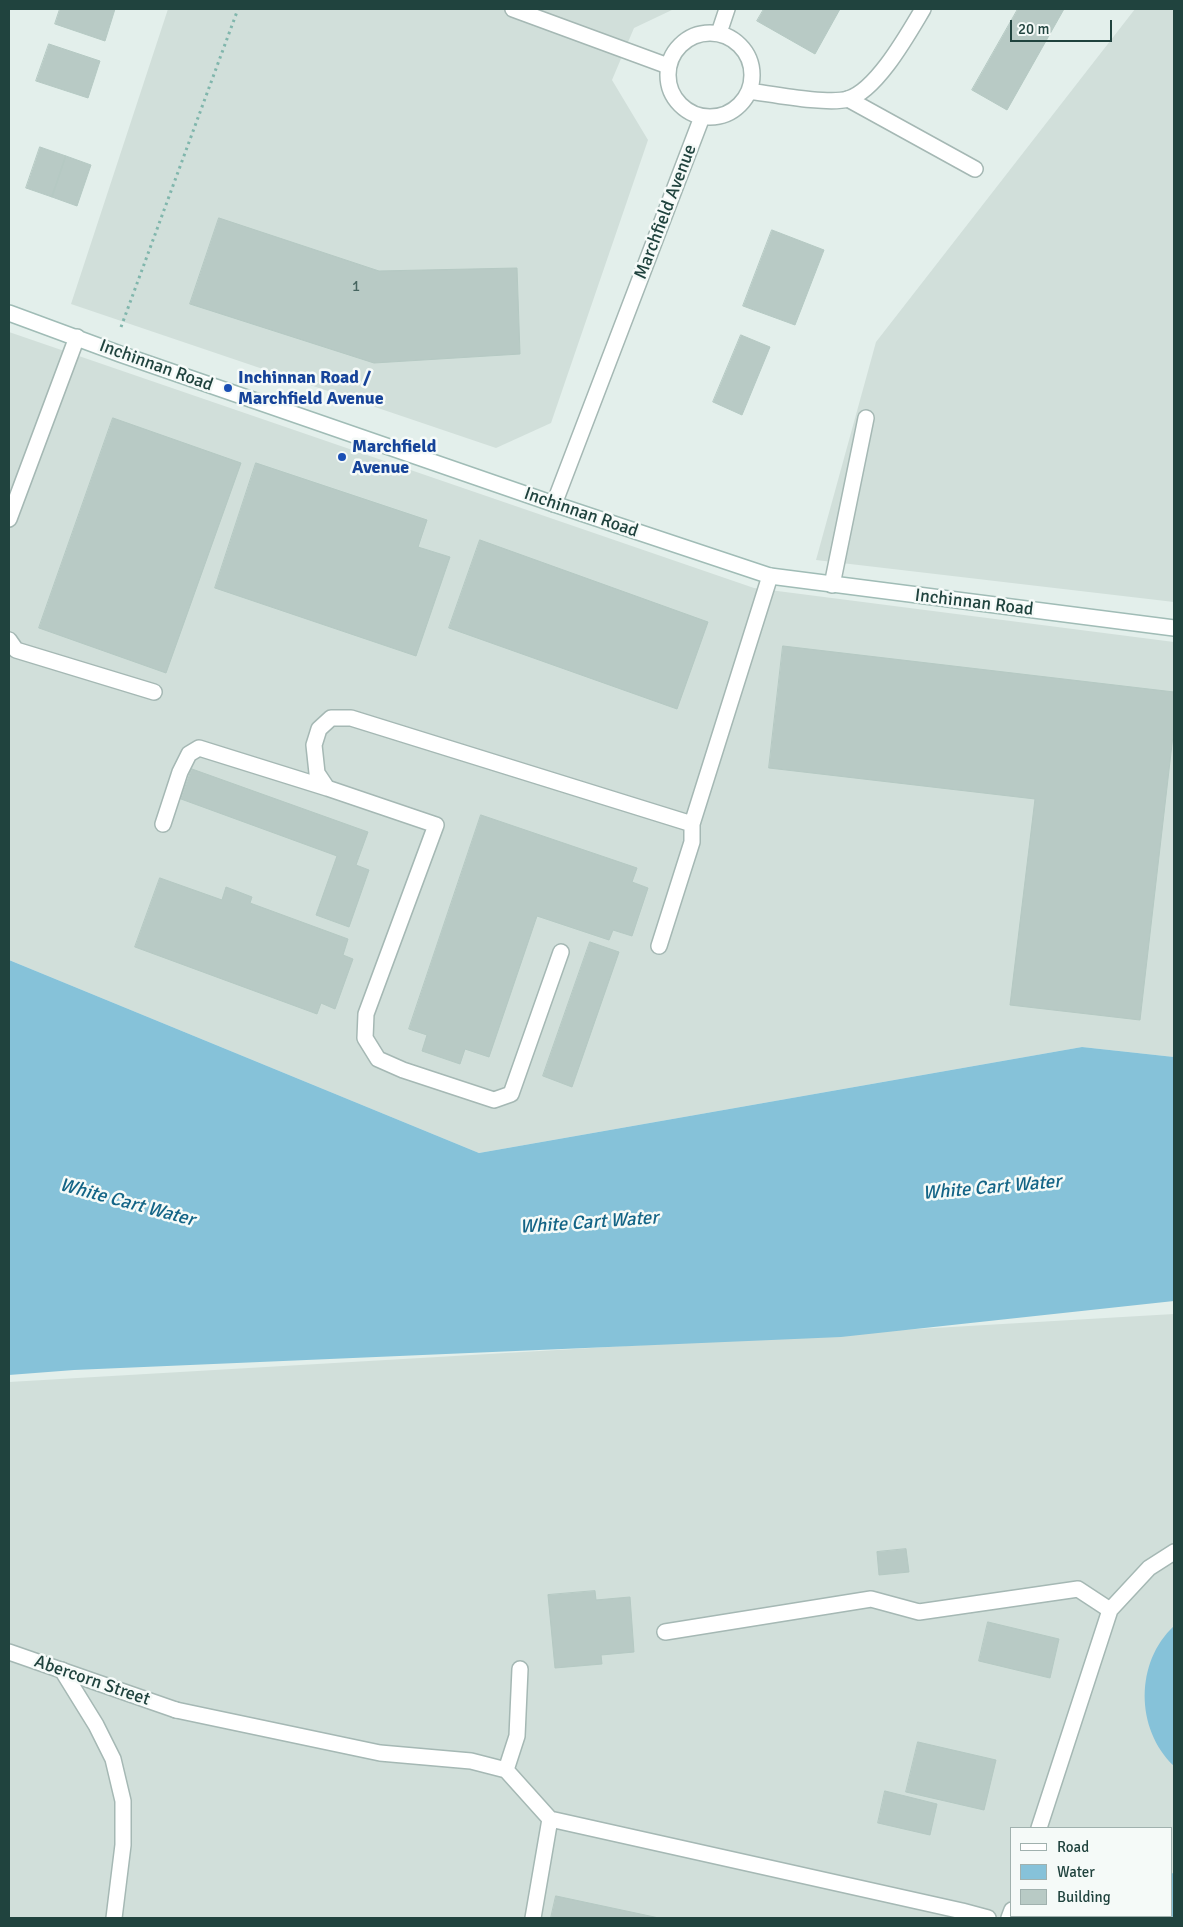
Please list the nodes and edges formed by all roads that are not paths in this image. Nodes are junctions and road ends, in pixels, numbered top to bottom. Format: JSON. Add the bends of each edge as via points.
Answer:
{"nodes":[{"id":1,"x":513,"y":9,"type":"edge"},
{"id":2,"x":727,"y":9,"type":"edge"},
{"id":3,"x":923,"y":9,"type":"edge"},
{"id":4,"x":719,"y":33,"type":"junction"},
{"id":5,"x":668,"y":66,"type":"junction"},
{"id":6,"x":749,"y":91,"type":"junction"},
{"id":7,"x":848,"y":99,"type":"junction"},
{"id":8,"x":702,"y":117,"type":"junction"},
{"id":9,"x":975,"y":169,"type":"dead end"},
{"id":10,"x":9,"y":313,"type":"edge"},
{"id":11,"x":77,"y":337,"type":"junction"},
{"id":12,"x":866,"y":418,"type":"dead end"},
{"id":13,"x":554,"y":504,"type":"junction"},
{"id":14,"x":9,"y":519,"type":"edge"},
{"id":15,"x":770,"y":576,"type":"junction"},
{"id":16,"x":832,"y":585,"type":"junction"},
{"id":17,"x":1174,"y":628,"type":"edge"},
{"id":18,"x":9,"y":640,"type":"edge"},
{"id":19,"x":154,"y":692,"type":"dead end"},
{"id":20,"x":327,"y":788,"type":"junction"},
{"id":21,"x":164,"y":824,"type":"dead end"},
{"id":22,"x":692,"y":824,"type":"junction"},
{"id":23,"x":659,"y":946,"type":"dead end"},
{"id":24,"x":561,"y":952,"type":"dead end"},
{"id":25,"x":1174,"y":1552,"type":"edge"},
{"id":26,"x":1110,"y":1610,"type":"junction"},
{"id":27,"x":665,"y":1632,"type":"dead end"},
{"id":28,"x":9,"y":1652,"type":"edge"},
{"id":29,"x":520,"y":1669,"type":"dead end"},
{"id":30,"x":62,"y":1670,"type":"junction"},
{"id":31,"x":506,"y":1770,"type":"junction"},
{"id":32,"x":550,"y":1820,"type":"junction"},
{"id":33,"x":1039,"y":1827,"type":"edge"},
{"id":34,"x":114,"y":1918,"type":"edge"},
{"id":35,"x":532,"y":1918,"type":"edge"},
{"id":36,"x":988,"y":1918,"type":"edge"}],
"edges":[{"from":1,"to":5,"type":"street"},
{"from":2,"to":4,"type":"street"},
{"from":3,"to":7,"type":"street","via":[[873,83]]},
{"from":4,"to":5,"type":"street","via":[[705,32],[681,43]]},
{"from":4,"to":6,"type":"street","via":[[743,49],[750,62]]},
{"from":5,"to":8,"type":"street","via":[[668,80],[679,104]]},
{"from":6,"to":7,"type":"street","via":[[824,100]]},
{"from":6,"to":8,"type":"street","via":[[742,103],[730,112]]},
{"from":7,"to":9,"type":"street"},
{"from":8,"to":13,"type":"street","name":"Marchfield Avenue"},
{"from":10,"to":11,"type":"street","name":"Inchinnan Road"},
{"from":11,"to":13,"type":"street","name":"Inchinnan Road"},
{"from":11,"to":14,"type":"street"},
{"from":12,"to":16,"type":"street"},
{"from":13,"to":15,"type":"street","name":"Inchinnan Road"},
{"from":15,"to":16,"type":"street","name":"Inchinnan Road"},
{"from":15,"to":22,"type":"street"},
{"from":16,"to":17,"type":"street","name":"Inchinnan Road"},
{"from":18,"to":19,"type":"street","via":[[16,650]]},
{"from":20,"to":21,"type":"street","via":[[199,748],[189,754],[180,772]]},
{"from":20,"to":22,"type":"street","via":[[317,772],[314,746],[318,729],[331,718],[351,718]]},
{"from":20,"to":24,"type":"street","via":[[436,825],[366,1014],[365,1038],[378,1059],[494,1100],[511,1094]]},
{"from":22,"to":23,"type":"street","via":[[692,842]]},
{"from":25,"to":26,"type":"street","via":[[1149,1568]]},
{"from":26,"to":27,"type":"street","via":[[1078,1589],[919,1612],[871,1599]]},
{"from":26,"to":33,"type":"street"},
{"from":28,"to":30,"type":"street","name":"Abercorn Street"},
{"from":29,"to":31,"type":"street","via":[[517,1736]]},
{"from":30,"to":31,"type":"street","name":"Abercorn Street","via":[[176,1710],[380,1754],[472,1761]]},
{"from":30,"to":34,"type":"street","via":[[113,1759],[123,1801],[123,1845]]},
{"from":31,"to":32,"type":"street"},
{"from":32,"to":35,"type":"street"},
{"from":32,"to":36,"type":"street"}]}
